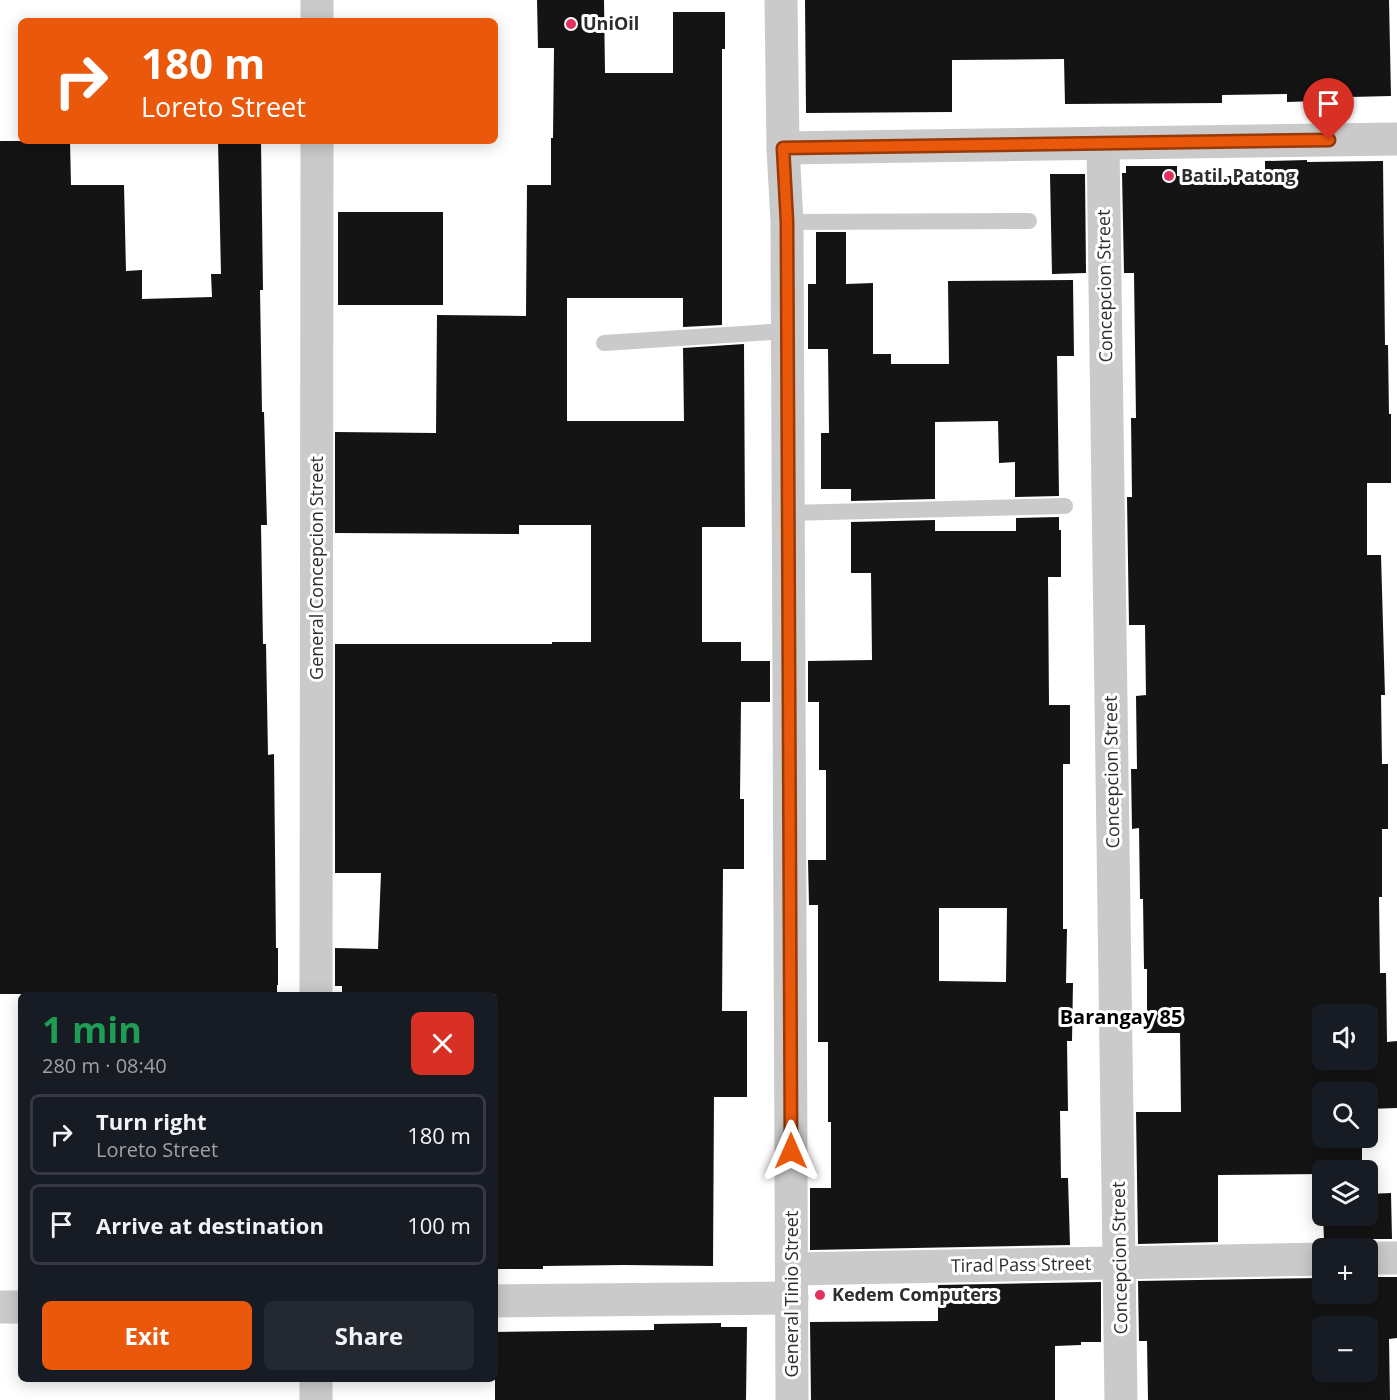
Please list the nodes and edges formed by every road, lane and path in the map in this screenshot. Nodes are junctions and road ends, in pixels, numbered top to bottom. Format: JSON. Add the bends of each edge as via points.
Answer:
{"nodes":[{"id":1,"x":317,"y":0,"type":"edge"},
{"id":2,"x":781,"y":0,"type":"edge"},
{"id":3,"x":317,"y":18,"type":"edge"},
{"id":4,"x":1397,"y":139,"type":"edge"},
{"id":5,"x":1103,"y":143,"type":"junction"},
{"id":6,"x":317,"y":144,"type":"edge"},
{"id":7,"x":783,"y":148,"type":"junction"},
{"id":8,"x":1029,"y":221,"type":"dead end"},
{"id":9,"x":787,"y":222,"type":"junction"},
{"id":10,"x":787,"y":332,"type":"junction"},
{"id":11,"x":604,"y":343,"type":"dead end"},
{"id":12,"x":1065,"y":506,"type":"dead end"},
{"id":13,"x":788,"y":513,"type":"junction"},
{"id":14,"x":316,"y":992,"type":"edge"},
{"id":15,"x":1378,"y":1258,"type":"edge"},
{"id":16,"x":1397,"y":1258,"type":"edge"},
{"id":17,"x":1312,"y":1259,"type":"edge"},
{"id":18,"x":1120,"y":1263,"type":"junction"},
{"id":19,"x":792,"y":1284,"type":"junction"},
{"id":20,"x":498,"y":1301,"type":"edge"},
{"id":21,"x":0,"y":1307,"type":"edge"},
{"id":22,"x":18,"y":1307,"type":"edge"},
{"id":23,"x":316,"y":1382,"type":"edge"},
{"id":24,"x":316,"y":1400,"type":"edge"},
{"id":25,"x":792,"y":1400,"type":"edge"},
{"id":26,"x":1122,"y":1400,"type":"edge"}],
"edges":[{"from":1,"to":3,"type":"street"},
{"from":2,"to":7,"type":"street","name":"General Tinio Street"},
{"from":4,"to":5,"type":"street"},
{"from":5,"to":7,"type":"street"},
{"from":5,"to":18,"type":"street","name":"Concepcion Street"},
{"from":6,"to":14,"type":"street","name":"General Concepcion Street"},
{"from":7,"to":9,"type":"street","name":"General Tinio Street"},
{"from":8,"to":9,"type":"lane"},
{"from":9,"to":10,"type":"street","name":"General Tinio Street"},
{"from":10,"to":11,"type":"lane"},
{"from":10,"to":13,"type":"street","name":"General Tinio Street"},
{"from":12,"to":13,"type":"lane"},
{"from":13,"to":19,"type":"street","name":"General Tinio Street"},
{"from":15,"to":16,"type":"street"},
{"from":17,"to":18,"type":"street","name":"Tirad Pass Street"},
{"from":18,"to":19,"type":"street","name":"Tirad Pass Street"},
{"from":18,"to":26,"type":"street","name":"Concepcion Street"},
{"from":19,"to":20,"type":"street","name":"Tirad Pass Street"},
{"from":19,"to":25,"type":"street","name":"General Tinio Street"},
{"from":21,"to":22,"type":"street"},
{"from":23,"to":24,"type":"street"}]}
